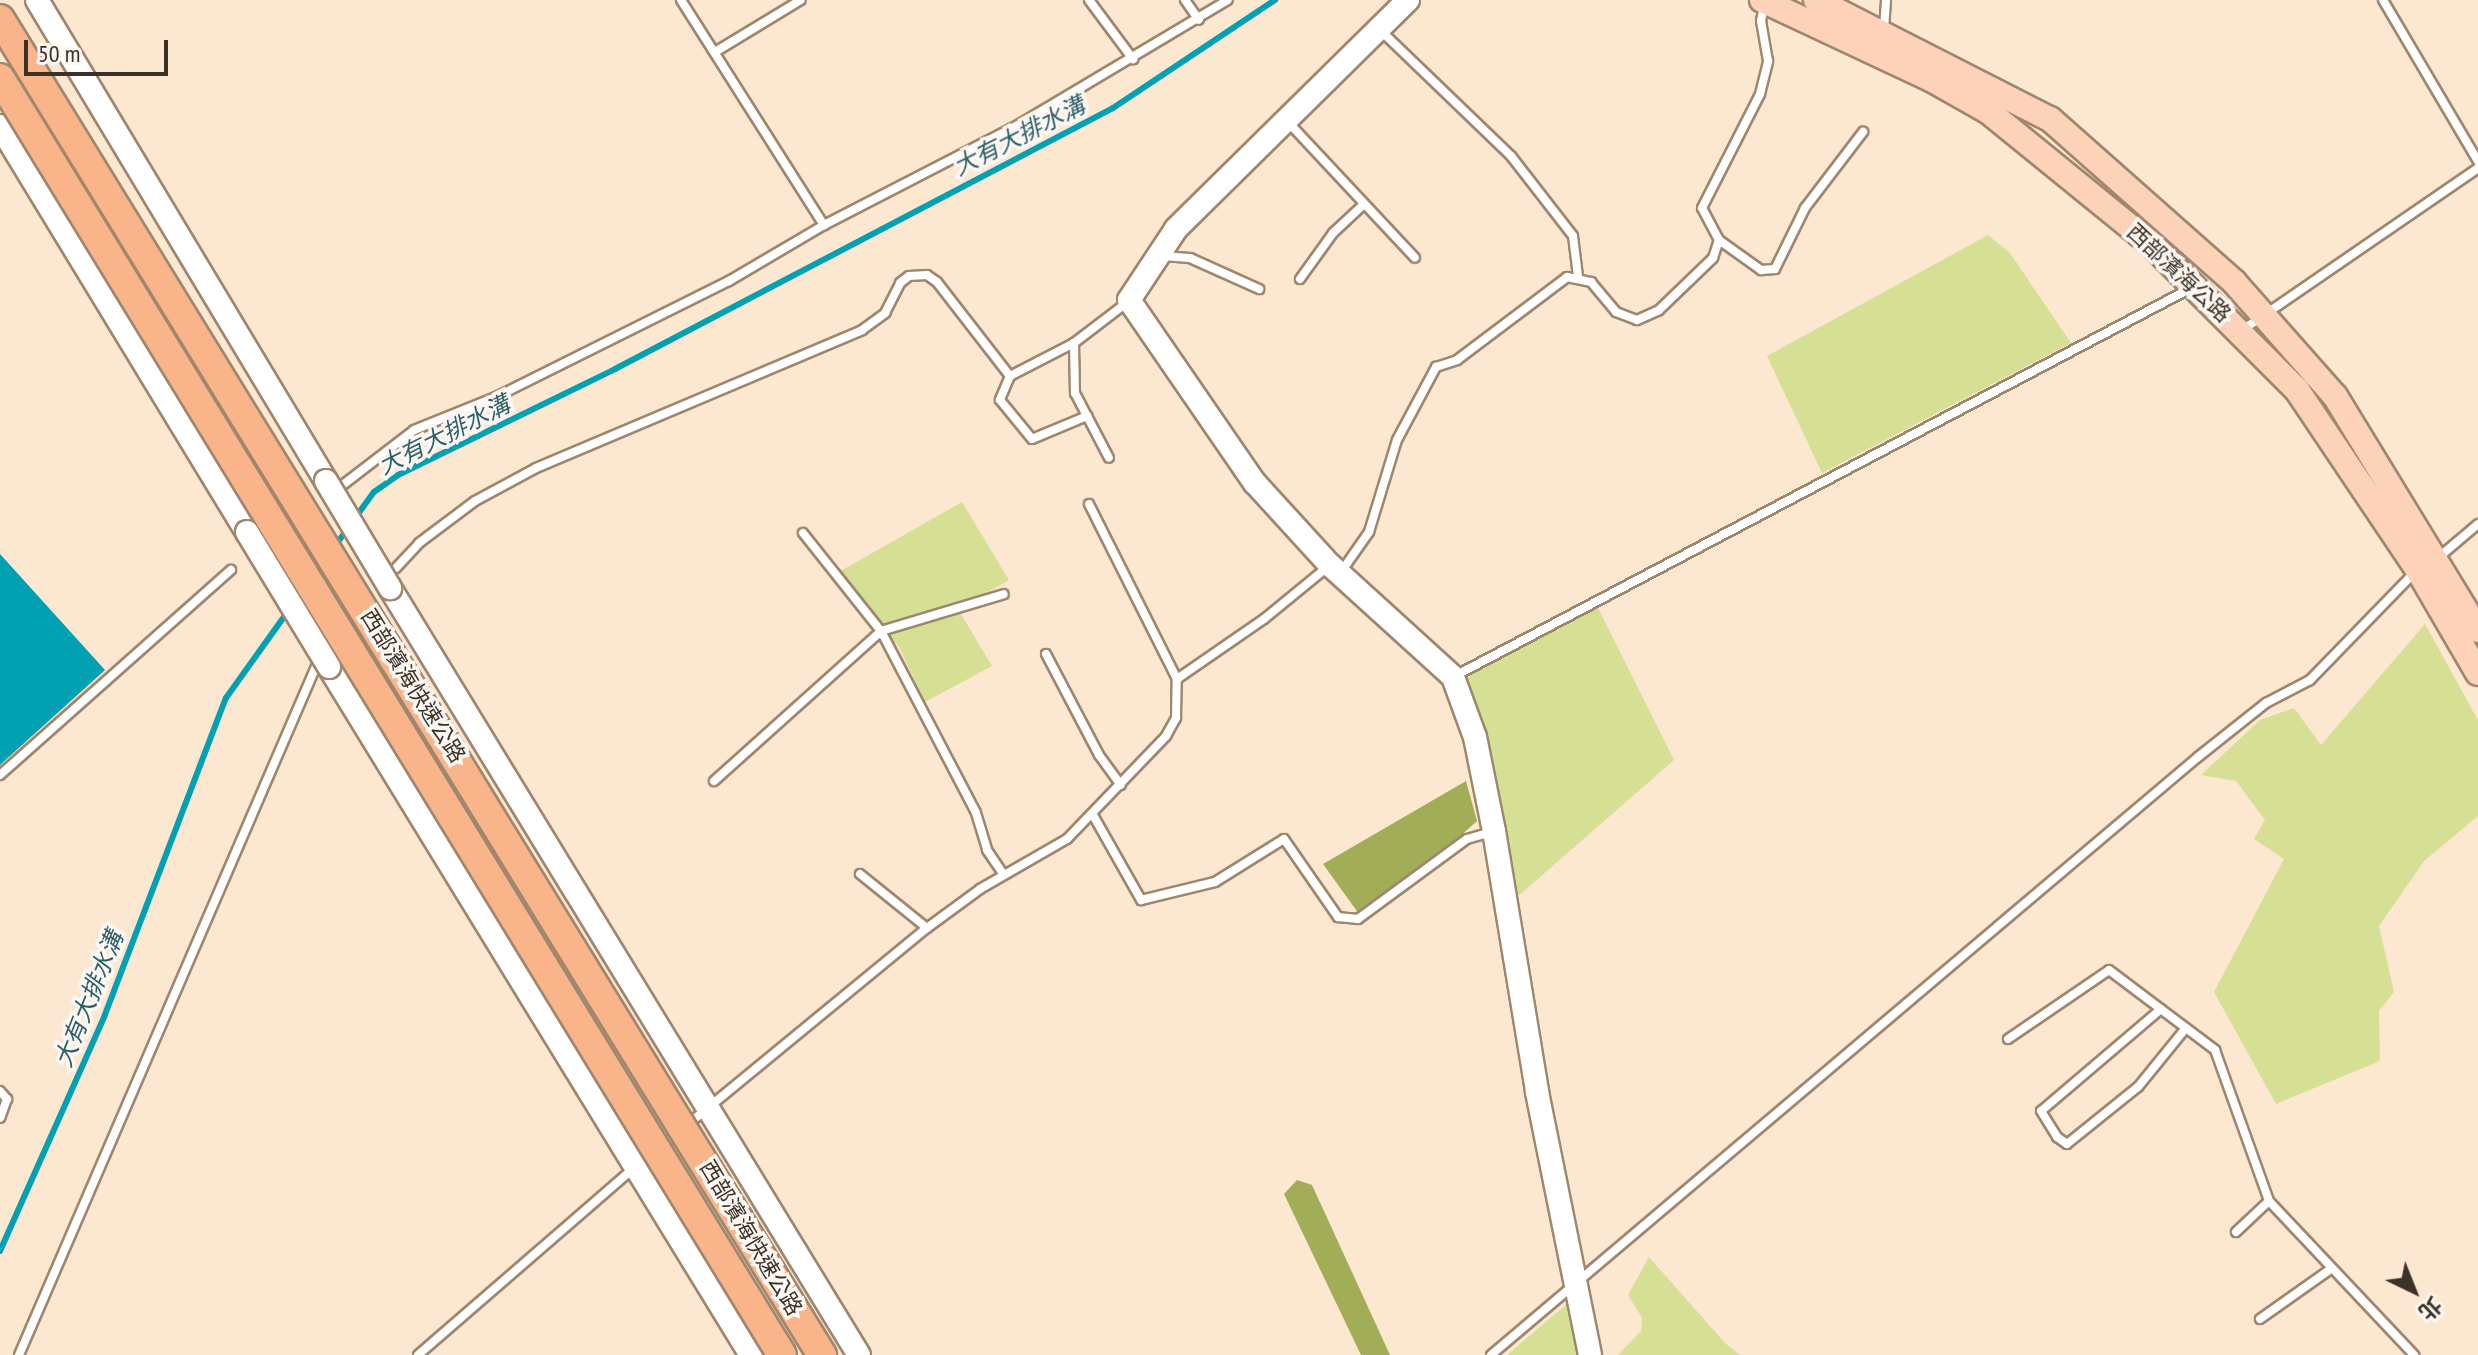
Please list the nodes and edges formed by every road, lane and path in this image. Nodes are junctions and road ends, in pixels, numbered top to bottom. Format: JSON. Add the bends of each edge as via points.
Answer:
{"nodes":[{"id":1,"x":37,"y":0,"type":"edge"},
{"id":2,"x":681,"y":0,"type":"edge"},
{"id":3,"x":801,"y":0,"type":"edge"},
{"id":4,"x":1089,"y":0,"type":"edge"},
{"id":5,"x":1185,"y":0,"type":"edge"},
{"id":6,"x":1228,"y":0,"type":"edge"},
{"id":7,"x":1408,"y":0,"type":"edge"},
{"id":8,"x":1816,"y":0,"type":"edge"},
{"id":9,"x":1886,"y":0,"type":"edge"},
{"id":10,"x":2383,"y":0,"type":"edge"},
{"id":11,"x":1763,"y":1,"type":"edge"},
{"id":12,"x":0,"y":19,"type":"edge"},
{"id":13,"x":1199,"y":20,"type":"junction"},
{"id":14,"x":1379,"y":30,"type":"junction"},
{"id":15,"x":1884,"y":30,"type":"junction"},
{"id":16,"x":715,"y":52,"type":"junction"},
{"id":17,"x":1133,"y":59,"type":"junction"},
{"id":18,"x":0,"y":78,"type":"edge"},
{"id":19,"x":1286,"y":120,"type":"junction"},
{"id":20,"x":0,"y":126,"type":"edge"},
{"id":21,"x":1863,"y":132,"type":"dead end"},
{"id":22,"x":2478,"y":161,"type":"edge"},
{"id":23,"x":2478,"y":168,"type":"edge"},
{"id":24,"x":1364,"y":204,"type":"junction"},
{"id":25,"x":824,"y":225,"type":"junction"},
{"id":26,"x":1719,"y":240,"type":"junction"},
{"id":27,"x":1155,"y":255,"type":"junction"},
{"id":28,"x":1415,"y":258,"type":"dead end"},
{"id":29,"x":1578,"y":276,"type":"junction"},
{"id":30,"x":1300,"y":279,"type":"dead end"},
{"id":31,"x":2196,"y":286,"type":"junction"},
{"id":32,"x":1259,"y":289,"type":"dead end"},
{"id":33,"x":1129,"y":300,"type":"junction"},
{"id":34,"x":2271,"y":324,"type":"junction"},
{"id":35,"x":2251,"y":341,"type":"junction"},
{"id":36,"x":1074,"y":343,"type":"junction"},
{"id":37,"x":1010,"y":376,"type":"junction"},
{"id":38,"x":1087,"y":416,"type":"junction"},
{"id":39,"x":1109,"y":458,"type":"dead end"},
{"id":40,"x":335,"y":483,"type":"junction"},
{"id":41,"x":1089,"y":504,"type":"dead end"},
{"id":42,"x":2478,"y":524,"type":"edge"},
{"id":43,"x":803,"y":533,"type":"dead end"},
{"id":44,"x":2427,"y":564,"type":"junction"},
{"id":45,"x":1335,"y":569,"type":"junction"},
{"id":46,"x":231,"y":570,"type":"dead end"},
{"id":47,"x":393,"y":578,"type":"junction"},
{"id":48,"x":1004,"y":594,"type":"dead end"},
{"id":49,"x":2478,"y":630,"type":"edge"},
{"id":50,"x":881,"y":631,"type":"junction"},
{"id":51,"x":1046,"y":654,"type":"dead end"},
{"id":52,"x":323,"y":665,"type":"junction"},
{"id":53,"x":2478,"y":673,"type":"edge"},
{"id":54,"x":1453,"y":677,"type":"junction"},
{"id":55,"x":1177,"y":679,"type":"junction"},
{"id":56,"x":0,"y":775,"type":"edge"},
{"id":57,"x":714,"y":781,"type":"dead end"},
{"id":58,"x":1121,"y":785,"type":"junction"},
{"id":59,"x":1093,"y":815,"type":"junction"},
{"id":60,"x":1494,"y":831,"type":"junction"},
{"id":61,"x":860,"y":874,"type":"dead end"},
{"id":62,"x":1004,"y":875,"type":"junction"},
{"id":63,"x":927,"y":928,"type":"junction"},
{"id":64,"x":2161,"y":1009,"type":"junction"},
{"id":65,"x":2186,"y":1028,"type":"junction"},
{"id":66,"x":2008,"y":1039,"type":"dead end"},
{"id":67,"x":0,"y":1091,"type":"edge"},
{"id":68,"x":708,"y":1108,"type":"junction"},
{"id":69,"x":0,"y":1118,"type":"edge"},
{"id":70,"x":635,"y":1167,"type":"junction"},
{"id":71,"x":2269,"y":1201,"type":"junction"},
{"id":72,"x":2236,"y":1232,"type":"dead end"},
{"id":73,"x":2332,"y":1268,"type":"junction"},
{"id":74,"x":1575,"y":1283,"type":"junction"},
{"id":75,"x":2260,"y":1319,"type":"dead end"},
{"id":76,"x":19,"y":1355,"type":"edge"},
{"id":77,"x":418,"y":1355,"type":"edge"},
{"id":78,"x":751,"y":1355,"type":"edge"},
{"id":79,"x":782,"y":1355,"type":"edge"},
{"id":80,"x":822,"y":1355,"type":"edge"},
{"id":81,"x":859,"y":1355,"type":"edge"},
{"id":82,"x":1491,"y":1355,"type":"edge"},
{"id":83,"x":1590,"y":1355,"type":"edge"},
{"id":84,"x":2414,"y":1355,"type":"edge"}],
"edges":[{"from":1,"to":40,"type":"main road"},
{"from":2,"to":16,"type":"lane"},
{"from":3,"to":16,"type":"lane"},
{"from":4,"to":17,"type":"lane"},
{"from":5,"to":13,"type":"lane"},
{"from":6,"to":13,"type":"lane"},
{"from":7,"to":14,"type":"main road"},
{"from":8,"to":15,"type":"main road","name":"西部濱海公路"},
{"from":9,"to":15,"type":"lane"},
{"from":10,"to":22,"type":"lane"},
{"from":11,"to":26,"type":"lane","via":[[1768,61],[1760,94],[1702,208]]},
{"from":11,"to":31,"type":"main road","name":"西部濱海公路","via":[[1931,79],[1989,112]]},
{"from":12,"to":80,"type":"highway","name":"西部濱海快速公路","bridge":true},
{"from":13,"to":17,"type":"lane"},
{"from":14,"to":19,"type":"main road"},
{"from":14,"to":29,"type":"lane","via":[[1511,156],[1573,236]]},
{"from":15,"to":34,"type":"main road","name":"西部濱海公路","via":[[2050,119],[2234,282]]},
{"from":16,"to":25,"type":"lane"},
{"from":17,"to":25,"type":"lane"},
{"from":18,"to":79,"type":"highway","name":"西部濱海快速公路","bridge":true},
{"from":19,"to":24,"type":"lane"},
{"from":19,"to":27,"type":"main road","via":[[1206,196]]},
{"from":20,"to":52,"type":"main road","bridge":true},
{"from":21,"to":26,"type":"lane","via":[[1805,208],[1775,269],[1761,270]]},
{"from":23,"to":34,"type":"lane"},
{"from":24,"to":28,"type":"lane"},
{"from":24,"to":30,"type":"lane","via":[[1333,233]]},
{"from":25,"to":40,"type":"lane","via":[[729,281],[498,396],[414,430]]},
{"from":26,"to":29,"type":"lane","via":[[1713,258],[1659,310],[1637,320],[1616,312],[1591,282]]},
{"from":27,"to":32,"type":"lane","via":[[1190,258]]},
{"from":27,"to":33,"type":"main road"},
{"from":29,"to":45,"type":"lane","via":[[1556,284],[1426,378],[1397,440],[1369,532]]},
{"from":31,"to":35,"type":"main road","name":"西部濱海公路"},
{"from":31,"to":54,"type":"lane"},
{"from":33,"to":36,"type":"lane"},
{"from":33,"to":45,"type":"main road","via":[[1255,483]]},
{"from":34,"to":35,"type":"lane"},
{"from":34,"to":44,"type":"main road","name":"西部濱海公路","via":[[2361,433]]},
{"from":35,"to":44,"type":"main road","name":"西部濱海公路"},
{"from":36,"to":37,"type":"lane"},
{"from":36,"to":38,"type":"lane","via":[[1075,393]]},
{"from":37,"to":38,"type":"lane","via":[[1000,400],[1032,439]]},
{"from":37,"to":47,"type":"lane","via":[[937,282],[927,275],[909,276],[885,313],[862,330],[536,468],[475,501]]},
{"from":38,"to":39,"type":"lane"},
{"from":40,"to":47,"type":"main road","bridge":true},
{"from":41,"to":55,"type":"lane"},
{"from":42,"to":44,"type":"lane"},
{"from":43,"to":50,"type":"lane"},
{"from":44,"to":49,"type":"main road","name":"西部濱海公路"},
{"from":44,"to":53,"type":"main road","name":"西部濱海公路"},
{"from":44,"to":74,"type":"lane","via":[[2310,680],[2266,703],[2198,757]]},
{"from":45,"to":54,"type":"main road"},
{"from":45,"to":55,"type":"lane"},
{"from":46,"to":56,"type":"lane"},
{"from":47,"to":68,"type":"main road"},
{"from":48,"to":50,"type":"lane"},
{"from":50,"to":57,"type":"lane"},
{"from":50,"to":62,"type":"lane"},
{"from":51,"to":58,"type":"lane","via":[[1099,755]]},
{"from":52,"to":70,"type":"main road"},
{"from":52,"to":76,"type":"lane"},
{"from":54,"to":60,"type":"main road","via":[[1475,737]]},
{"from":55,"to":58,"type":"lane","via":[[1176,718]]},
{"from":58,"to":59,"type":"lane"},
{"from":59,"to":60,"type":"lane","via":[[1141,900],[1215,882],[1284,839],[1338,917],[1358,919],[1467,839]]},
{"from":59,"to":62,"type":"lane","via":[[1067,839]]},
{"from":60,"to":74,"type":"main road"},
{"from":61,"to":63,"type":"lane"},
{"from":62,"to":63,"type":"lane"},
{"from":63,"to":68,"type":"lane"},
{"from":64,"to":65,"type":"lane"},
{"from":64,"to":65,"type":"lane","via":[[2041,1111],[2057,1137],[2067,1144],[2138,1087]]},
{"from":64,"to":66,"type":"lane","via":[[2109,970]]},
{"from":65,"to":71,"type":"lane","via":[[2215,1050]]},
{"from":67,"to":69,"type":"lane","via":[[7,1099]]},
{"from":68,"to":70,"type":"lane"},
{"from":68,"to":81,"type":"main road"},
{"from":70,"to":77,"type":"lane"},
{"from":70,"to":78,"type":"main road"},
{"from":71,"to":72,"type":"lane"},
{"from":71,"to":73,"type":"lane"},
{"from":73,"to":75,"type":"lane"},
{"from":73,"to":84,"type":"lane"},
{"from":74,"to":82,"type":"lane"},
{"from":74,"to":83,"type":"main road"}]}
